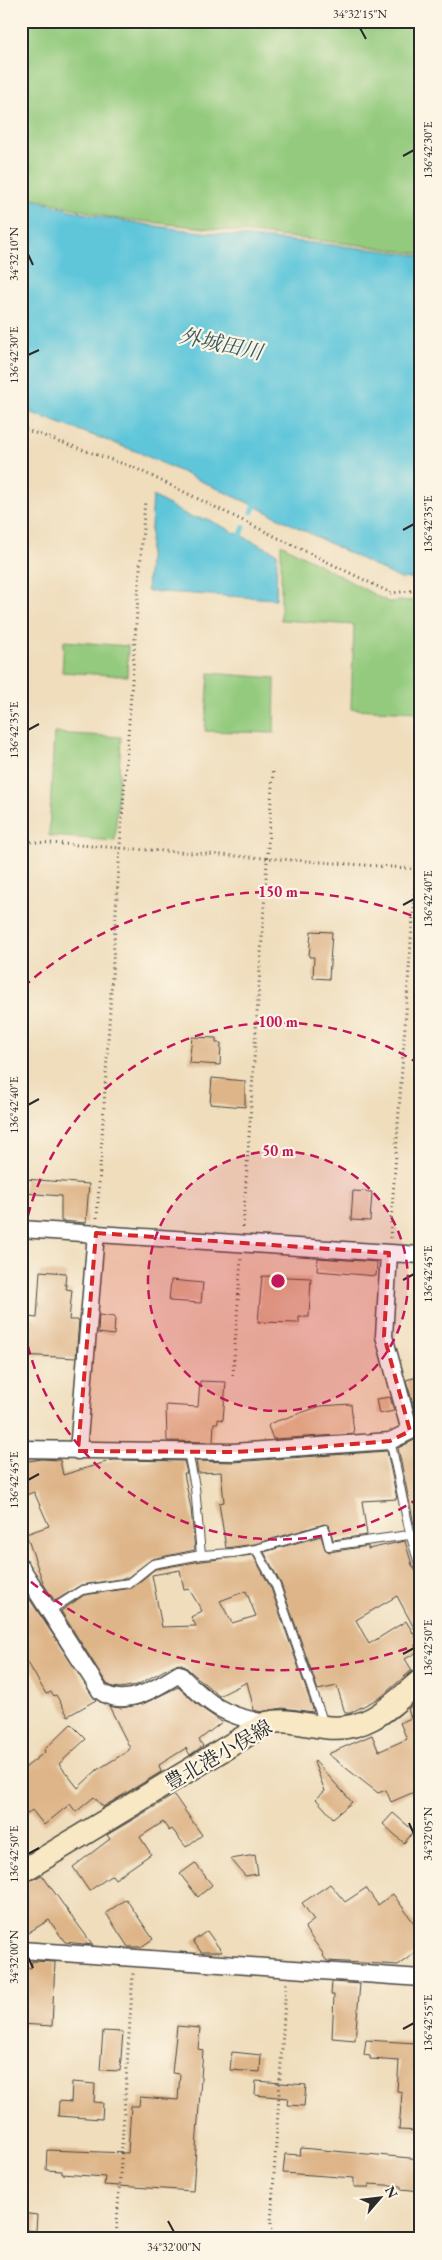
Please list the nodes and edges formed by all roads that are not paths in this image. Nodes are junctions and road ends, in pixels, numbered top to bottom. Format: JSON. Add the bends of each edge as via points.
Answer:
{"nodes":[{"id":1,"x":21,"y":1229,"type":"edge"},
{"id":2,"x":96,"y":1233,"type":"junction"},
{"id":3,"x":389,"y":1253,"type":"junction"},
{"id":4,"x":421,"y":1255,"type":"edge"},
{"id":5,"x":415,"y":1428,"type":"edge"},
{"id":6,"x":390,"y":1441,"type":"junction"},
{"id":7,"x":21,"y":1449,"type":"edge"},
{"id":8,"x":78,"y":1451,"type":"junction"},
{"id":9,"x":188,"y":1452,"type":"junction"},
{"id":10,"x":409,"y":1535,"type":"junction"},
{"id":11,"x":256,"y":1549,"type":"junction"},
{"id":12,"x":201,"y":1555,"type":"junction"},
{"id":13,"x":21,"y":1567,"type":"edge"},
{"id":14,"x":421,"y":1569,"type":"edge"},
{"id":15,"x":50,"y":1610,"type":"junction"},
{"id":16,"x":421,"y":1680,"type":"edge"},
{"id":17,"x":267,"y":1722,"type":"junction"},
{"id":18,"x":326,"y":1728,"type":"junction"},
{"id":19,"x":21,"y":1872,"type":"edge"},
{"id":20,"x":21,"y":1950,"type":"edge"},
{"id":21,"x":421,"y":1978,"type":"edge"}],
"edges":[{"from":1,"to":2,"type":"street"},
{"from":2,"to":3,"type":"street"},
{"from":2,"to":8,"type":"street"},
{"from":3,"to":4,"type":"street"},
{"from":3,"to":5,"type":"street","via":[[384,1336]]},
{"from":5,"to":6,"type":"street"},
{"from":6,"to":9,"type":"street"},
{"from":6,"to":10,"type":"lane"},
{"from":7,"to":8,"type":"street"},
{"from":8,"to":9,"type":"street"},
{"from":9,"to":12,"type":"lane","via":[[196,1487]]},
{"from":10,"to":11,"type":"lane","via":[[329,1546],[325,1529]]},
{"from":10,"to":14,"type":"lane"},
{"from":11,"to":12,"type":"lane"},
{"from":11,"to":18,"type":"lane","via":[[276,1586]]},
{"from":12,"to":15,"type":"lane","via":[[153,1564],[129,1583],[82,1590]]},
{"from":13,"to":15,"type":"street"},
{"from":15,"to":17,"type":"street","via":[[106,1696],[129,1697],[145,1693],[179,1674],[222,1711],[248,1720]]},
{"from":16,"to":18,"type":"main road","name":"豊北港小俣線","via":[[368,1722],[348,1729]]},
{"from":17,"to":18,"type":"main road","name":"豊北港小俣線","via":[[284,1720]]},
{"from":17,"to":19,"type":"main road","name":"豊北港小俣線"},
{"from":20,"to":21,"type":"street"}]}
